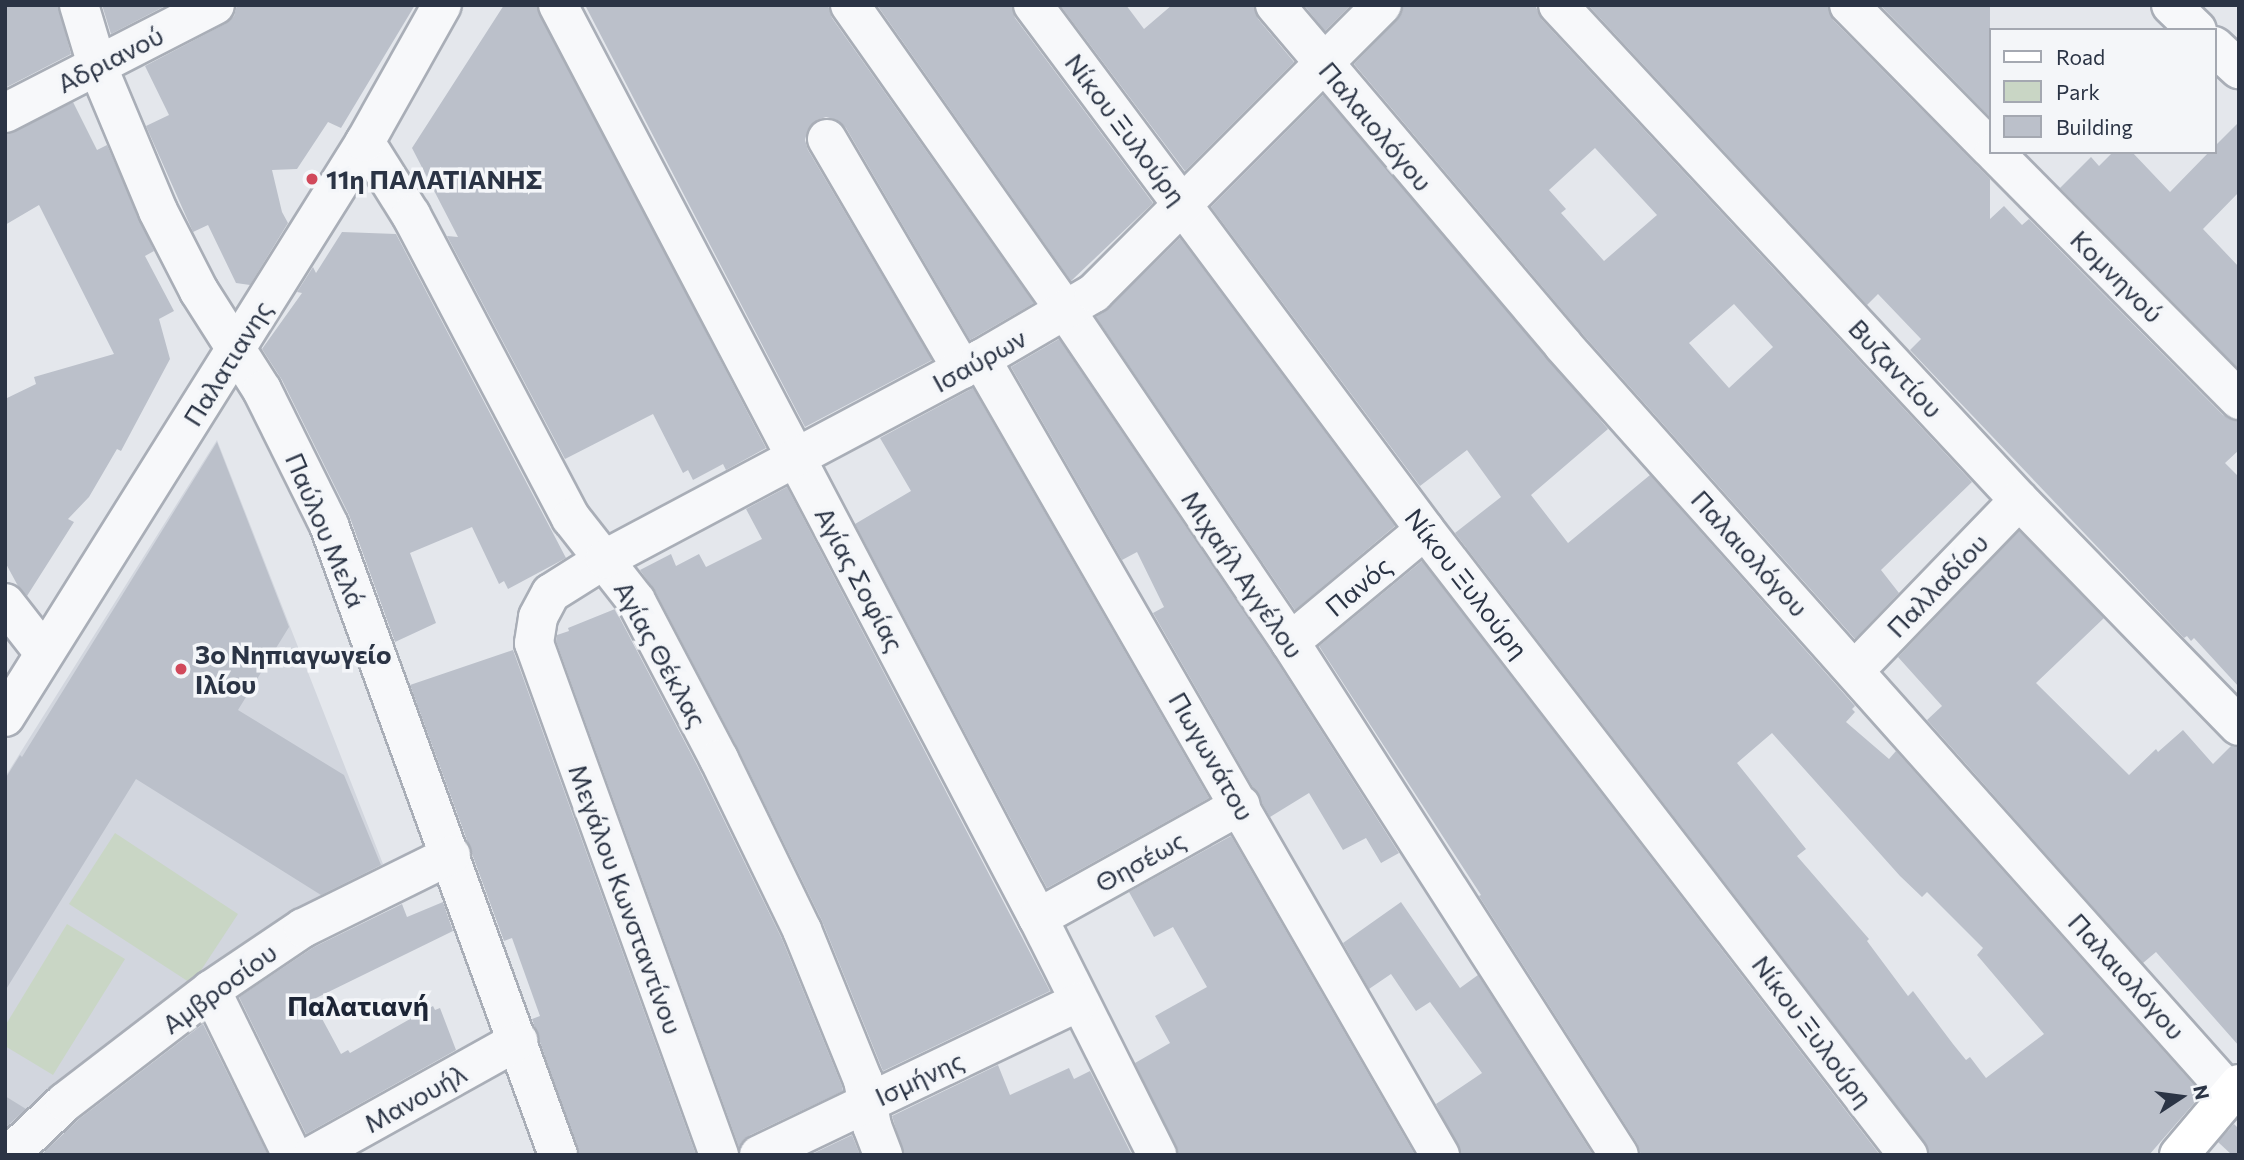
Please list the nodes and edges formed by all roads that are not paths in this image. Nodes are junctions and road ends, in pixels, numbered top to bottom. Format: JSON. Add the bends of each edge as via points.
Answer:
{"nodes":[{"id":1,"x":79,"y":5,"type":"edge"},
{"id":2,"x":215,"y":5,"type":"edge"},
{"id":3,"x":442,"y":5,"type":"edge"},
{"id":4,"x":558,"y":5,"type":"edge"},
{"id":5,"x":850,"y":5,"type":"edge"},
{"id":6,"x":1032,"y":5,"type":"edge"},
{"id":7,"x":1275,"y":5,"type":"edge"},
{"id":8,"x":1382,"y":5,"type":"edge"},
{"id":9,"x":1558,"y":5,"type":"edge"},
{"id":10,"x":1849,"y":5,"type":"edge"},
{"id":11,"x":2171,"y":5,"type":"edge"},
{"id":12,"x":2195,"y":28,"type":"edge"},
{"id":13,"x":2216,"y":48,"type":"edge"},
{"id":14,"x":97,"y":65,"type":"junction"},
{"id":15,"x":1324,"y":65,"type":"junction"},
{"id":16,"x":2239,"y":69,"type":"edge"},
{"id":17,"x":5,"y":113,"type":"edge"},
{"id":18,"x":827,"y":139,"type":"dead end"},
{"id":19,"x":365,"y":142,"type":"junction"},
{"id":20,"x":1988,"y":146,"type":"edge"},
{"id":21,"x":1996,"y":154,"type":"edge"},
{"id":22,"x":1184,"y":206,"type":"junction"},
{"id":23,"x":1066,"y":312,"type":"junction"},
{"id":24,"x":237,"y":347,"type":"junction"},
{"id":25,"x":971,"y":364,"type":"junction"},
{"id":26,"x":2239,"y":400,"type":"edge"},
{"id":27,"x":796,"y":458,"type":"junction"},
{"id":28,"x":2019,"y":500,"type":"junction"},
{"id":29,"x":1425,"y":530,"type":"junction"},
{"id":30,"x":605,"y":559,"type":"junction"},
{"id":31,"x":5,"y":603,"type":"edge"},
{"id":32,"x":1290,"y":642,"type":"junction"},
{"id":33,"x":534,"y":643,"type":"joint"},
{"id":34,"x":44,"y":653,"type":"junction"},
{"id":35,"x":1855,"y":670,"type":"junction"},
{"id":36,"x":5,"y":717,"type":"edge"},
{"id":37,"x":2239,"y":726,"type":"edge"},
{"id":38,"x":1241,"y":805,"type":"junction"},
{"id":39,"x":451,"y":855,"type":"junction"},
{"id":40,"x":1038,"y":918,"type":"junction"},
{"id":41,"x":211,"y":990,"type":"junction"},
{"id":42,"x":1080,"y":1002,"type":"junction"},
{"id":43,"x":517,"y":1041,"type":"junction"},
{"id":44,"x":2235,"y":1089,"type":"edge"},
{"id":45,"x":869,"y":1102,"type":"junction"},
{"id":46,"x":805,"y":1145,"type":"edge"},
{"id":47,"x":9,"y":1155,"type":"edge"},
{"id":48,"x":292,"y":1155,"type":"edge"},
{"id":49,"x":313,"y":1155,"type":"edge"},
{"id":50,"x":558,"y":1155,"type":"edge"},
{"id":51,"x":719,"y":1155,"type":"edge"},
{"id":52,"x":759,"y":1155,"type":"edge"},
{"id":53,"x":883,"y":1155,"type":"edge"},
{"id":54,"x":1157,"y":1155,"type":"edge"},
{"id":55,"x":1440,"y":1155,"type":"edge"},
{"id":56,"x":1619,"y":1155,"type":"edge"},
{"id":57,"x":1908,"y":1155,"type":"edge"},
{"id":58,"x":2179,"y":1155,"type":"edge"}],
"edges":[{"from":1,"to":14,"type":"street","name":"Παύλου Μελά"},
{"from":2,"to":14,"type":"street","name":"Αδριανού"},
{"from":3,"to":19,"type":"street","name":"Παλατιανης"},
{"from":4,"to":27,"type":"street","name":"Αγίας Σοφίας"},
{"from":5,"to":23,"type":"street","name":"Μιχαήλ Αγγέλου"},
{"from":6,"to":22,"type":"street","name":"Νίκου Ξυλούρη"},
{"from":7,"to":15,"type":"street","name":"Παλαιολόγου"},
{"from":8,"to":15,"type":"street","name":"Ισαύρων"},
{"from":9,"to":28,"type":"street","name":"Βυζαντίου"},
{"from":10,"to":20,"type":"street"},
{"from":11,"to":12,"type":"street"},
{"from":13,"to":16,"type":"street"},
{"from":14,"to":17,"type":"street","name":"Αδριανού"},
{"from":14,"to":24,"type":"street","name":"Παύλου Μελά","via":[[158,211],[199,291]]},
{"from":15,"to":22,"type":"street","name":"Ισαύρων"},
{"from":15,"to":35,"type":"street","name":"Παλαιολόγου","via":[[1563,345]]},
{"from":18,"to":25,"type":"street","name":"Πωγωνάτου"},
{"from":19,"to":24,"type":"street","name":"Παλατιανης"},
{"from":19,"to":30,"type":"street","name":"Αγίας Θέκλας","via":[[411,215],[571,518]]},
{"from":21,"to":26,"type":"street","name":"Κομνηνού"},
{"from":22,"to":23,"type":"street","name":"Ισαύρων","via":[[1094,293]]},
{"from":22,"to":29,"type":"street","name":"Νίκου Ξυλούρη"},
{"from":23,"to":25,"type":"street","name":"Ισαύρων"},
{"from":23,"to":32,"type":"street","name":"Μιχαήλ Αγγέλου"},
{"from":24,"to":34,"type":"street","name":"Παλατιανης"},
{"from":24,"to":39,"type":"street","name":"Παύλου Μελά","via":[[330,525]]},
{"from":25,"to":27,"type":"street","name":"Ισαύρων"},
{"from":25,"to":38,"type":"street","name":"Πωγωνάτου"},
{"from":27,"to":30,"type":"street","name":"Ισαύρων"},
{"from":27,"to":40,"type":"street","name":"Αγίας Σοφίας"},
{"from":28,"to":35,"type":"street","name":"Παλλαδίου"},
{"from":28,"to":37,"type":"street","name":"Βυζαντίου"},
{"from":29,"to":32,"type":"street","name":"Πανός"},
{"from":29,"to":57,"type":"street","name":"Νίκου Ξυλούρη"},
{"from":30,"to":33,"type":"street","name":"Ισαύρων","via":[[551,593],[538,617]]},
{"from":30,"to":45,"type":"street","name":"Αγίας Θέκλας","via":[[636,601],[761,842],[802,930]]},
{"from":31,"to":34,"type":"street"},
{"from":32,"to":56,"type":"street","name":"Μιχαήλ Αγγέλου"},
{"from":33,"to":51,"type":"street","name":"Μεγάλου Κωνσταντίνου"},
{"from":34,"to":36,"type":"street","name":"Παλατιανης"},
{"from":35,"to":44,"type":"street","name":"Παλαιολόγου"},
{"from":38,"to":40,"type":"street","name":"Θησέως"},
{"from":38,"to":55,"type":"street","name":"Πωγωνάτου"},
{"from":39,"to":41,"type":"street","name":"Αμβροσίου","via":[[303,928]]},
{"from":39,"to":43,"type":"street","name":"Παύλου Μελά"},
{"from":40,"to":42,"type":"street","name":"Αγίας Σοφίας"},
{"from":41,"to":47,"type":"street","name":"Αμβροσίου","via":[[65,1102]]},
{"from":41,"to":48,"type":"street"},
{"from":42,"to":45,"type":"street","name":"Ισμήνης"},
{"from":42,"to":54,"type":"street","name":"Αγίας Σοφίας"},
{"from":43,"to":49,"type":"street","name":"Μανουήλ"},
{"from":43,"to":50,"type":"street","name":"Παύλου Μελά"},
{"from":44,"to":58,"type":"main road"},
{"from":45,"to":46,"type":"street","name":"Ισμήνης"},
{"from":45,"to":53,"type":"street","name":"Αγίας Θέκλας"},
{"from":46,"to":52,"type":"street","name":"Ισμήνης"}]}
